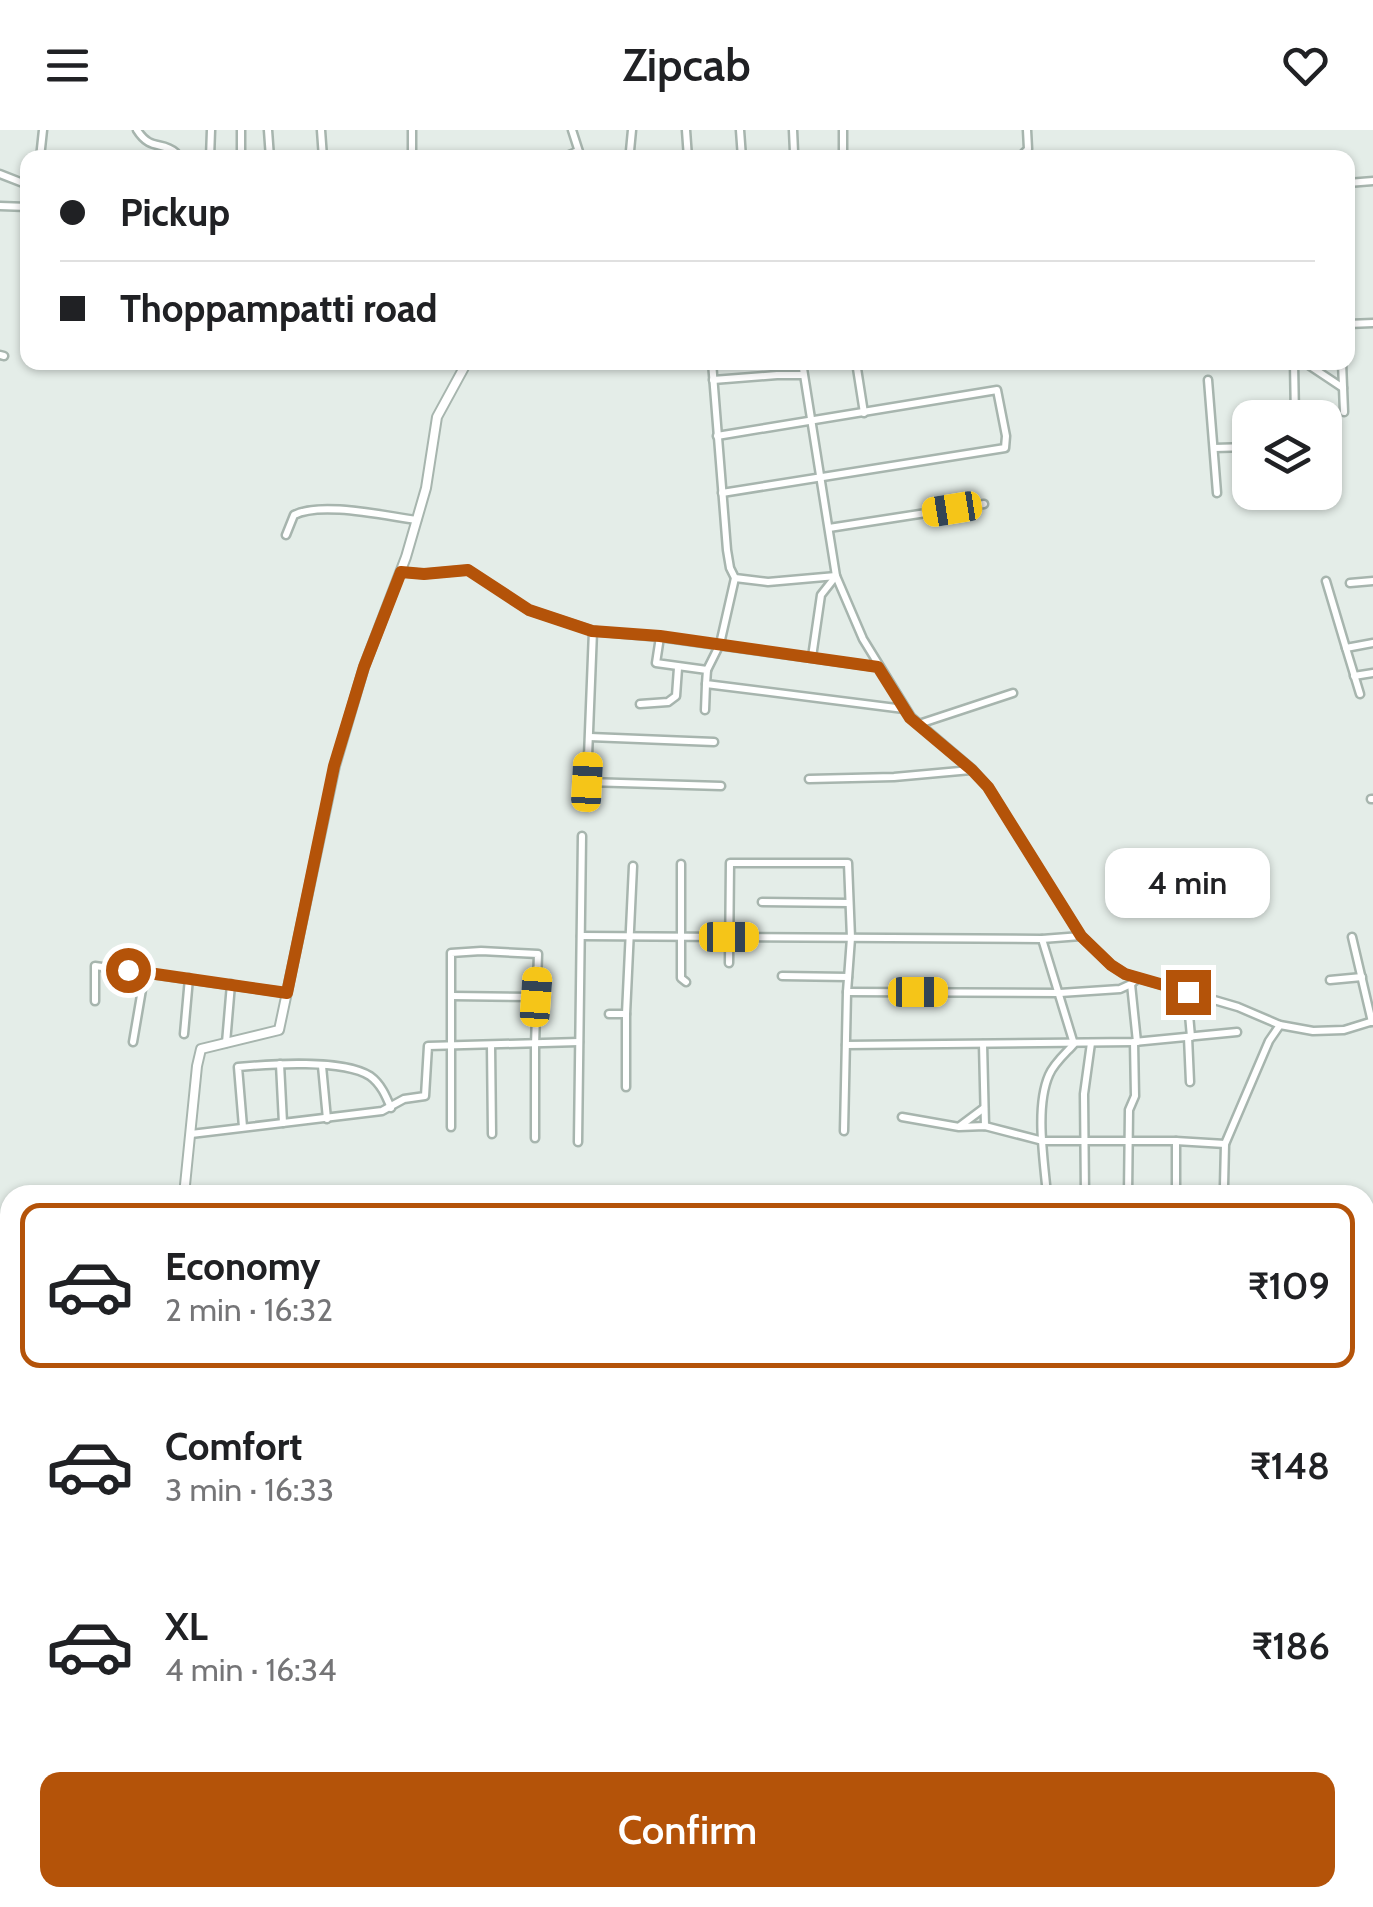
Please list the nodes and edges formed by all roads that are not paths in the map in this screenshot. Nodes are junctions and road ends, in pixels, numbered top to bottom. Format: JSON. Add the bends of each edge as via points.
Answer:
{"nodes":[{"id":1,"x":137,"y":130,"type":"edge"},
{"id":2,"x":172,"y":150,"type":"edge"},
{"id":3,"x":463,"y":370,"type":"edge"},
{"id":4,"x":712,"y":370,"type":"edge"},
{"id":5,"x":803,"y":370,"type":"edge"},
{"id":6,"x":857,"y":370,"type":"edge"},
{"id":7,"x":1294,"y":370,"type":"edge"},
{"id":8,"x":1316,"y":370,"type":"edge"},
{"id":9,"x":1342,"y":370,"type":"edge"},
{"id":10,"x":803,"y":375,"type":"junction"},
{"id":11,"x":713,"y":380,"type":"junction"},
{"id":12,"x":1208,"y":380,"type":"dead end"},
{"id":13,"x":1343,"y":388,"type":"junction"},
{"id":14,"x":1295,"y":400,"type":"edge"},
{"id":15,"x":864,"y":412,"type":"junction"},
{"id":16,"x":1344,"y":412,"type":"dead end"},
{"id":17,"x":811,"y":422,"type":"junction"},
{"id":18,"x":717,"y":436,"type":"junction"},
{"id":19,"x":1232,"y":447,"type":"edge"},
{"id":20,"x":1214,"y":448,"type":"junction"},
{"id":21,"x":820,"y":476,"type":"junction"},
{"id":22,"x":722,"y":492,"type":"junction"},
{"id":23,"x":1218,"y":493,"type":"dead end"},
{"id":24,"x":984,"y":504,"type":"dead end"},
{"id":25,"x":417,"y":520,"type":"junction"},
{"id":26,"x":829,"y":528,"type":"junction"},
{"id":27,"x":286,"y":535,"type":"dead end"},
{"id":28,"x":401,"y":572,"type":"junction"},
{"id":29,"x":836,"y":576,"type":"junction"},
{"id":30,"x":735,"y":578,"type":"junction"},
{"id":31,"x":1326,"y":581,"type":"dead end"},
{"id":32,"x":1373,"y":581,"type":"edge"},
{"id":33,"x":1350,"y":583,"type":"dead end"},
{"id":34,"x":592,"y":631,"type":"junction"},
{"id":35,"x":660,"y":636,"type":"junction"},
{"id":36,"x":1373,"y":643,"type":"edge"},
{"id":37,"x":720,"y":644,"type":"junction"},
{"id":38,"x":1346,"y":648,"type":"junction"},
{"id":39,"x":812,"y":658,"type":"junction"},
{"id":40,"x":878,"y":667,"type":"junction"},
{"id":41,"x":678,"y":668,"type":"junction"},
{"id":42,"x":707,"y":670,"type":"junction"},
{"id":43,"x":1373,"y":674,"type":"edge"},
{"id":44,"x":1354,"y":676,"type":"junction"},
{"id":45,"x":706,"y":684,"type":"junction"},
{"id":46,"x":1013,"y":693,"type":"dead end"},
{"id":47,"x":1360,"y":694,"type":"dead end"},
{"id":48,"x":640,"y":704,"type":"dead end"},
{"id":49,"x":906,"y":709,"type":"junction"},
{"id":50,"x":706,"y":710,"type":"dead end"},
{"id":51,"x":919,"y":724,"type":"junction"},
{"id":52,"x":590,"y":737,"type":"junction"},
{"id":53,"x":714,"y":742,"type":"dead end"},
{"id":54,"x":972,"y":770,"type":"junction"},
{"id":55,"x":809,"y":779,"type":"dead end"},
{"id":56,"x":721,"y":786,"type":"dead end"},
{"id":57,"x":582,"y":836,"type":"dead end"},
{"id":58,"x":681,"y":864,"type":"dead end"},
{"id":59,"x":633,"y":866,"type":"dead end"},
{"id":60,"x":762,"y":902,"type":"dead end"},
{"id":61,"x":850,"y":902,"type":"junction"},
{"id":62,"x":581,"y":936,"type":"junction"},
{"id":63,"x":1081,"y":936,"type":"junction"},
{"id":64,"x":1352,"y":936,"type":"dead end"},
{"id":65,"x":630,"y":937,"type":"junction"},
{"id":66,"x":682,"y":937,"type":"junction"},
{"id":67,"x":729,"y":937,"type":"junction"},
{"id":68,"x":851,"y":938,"type":"junction"},
{"id":69,"x":1042,"y":939,"type":"junction"},
{"id":70,"x":729,"y":963,"type":"dead end"},
{"id":71,"x":145,"y":972,"type":"junction"},
{"id":72,"x":782,"y":976,"type":"dead end"},
{"id":73,"x":848,"y":977,"type":"junction"},
{"id":74,"x":1362,"y":977,"type":"junction"},
{"id":75,"x":189,"y":978,"type":"junction"},
{"id":76,"x":1330,"y":980,"type":"dead end"},
{"id":77,"x":1134,"y":981,"type":"junction"},
{"id":78,"x":686,"y":982,"type":"dead end"},
{"id":79,"x":231,"y":984,"type":"junction"},
{"id":80,"x":847,"y":992,"type":"junction"},
{"id":81,"x":1188,"y":992,"type":"junction"},
{"id":82,"x":287,"y":993,"type":"junction"},
{"id":83,"x":1060,"y":993,"type":"junction"},
{"id":84,"x":452,"y":996,"type":"junction"},
{"id":85,"x":536,"y":997,"type":"junction"},
{"id":86,"x":1370,"y":997,"type":"edge"},
{"id":87,"x":94,"y":1001,"type":"dead end"},
{"id":88,"x":609,"y":1014,"type":"dead end"},
{"id":89,"x":626,"y":1014,"type":"junction"},
{"id":90,"x":1373,"y":1022,"type":"edge"},
{"id":91,"x":1280,"y":1025,"type":"junction"},
{"id":92,"x":1236,"y":1032,"type":"dead end"},
{"id":93,"x":184,"y":1034,"type":"dead end"},
{"id":94,"x":1189,"y":1037,"type":"junction"},
{"id":95,"x":133,"y":1042,"type":"dead end"},
{"id":96,"x":579,"y":1042,"type":"junction"},
{"id":97,"x":1136,"y":1042,"type":"junction"},
{"id":98,"x":226,"y":1043,"type":"junction"},
{"id":99,"x":1091,"y":1043,"type":"junction"},
{"id":100,"x":983,"y":1044,"type":"junction"},
{"id":101,"x":1074,"y":1044,"type":"junction"},
{"id":102,"x":491,"y":1045,"type":"junction"},
{"id":103,"x":534,"y":1045,"type":"junction"},
{"id":104,"x":846,"y":1045,"type":"junction"},
{"id":105,"x":452,"y":1046,"type":"junction"},
{"id":106,"x":280,"y":1064,"type":"junction"},
{"id":107,"x":322,"y":1066,"type":"junction"},
{"id":108,"x":1190,"y":1082,"type":"dead end"},
{"id":109,"x":626,"y":1087,"type":"dead end"},
{"id":110,"x":391,"y":1108,"type":"junction"},
{"id":111,"x":984,"y":1108,"type":"junction"},
{"id":112,"x":902,"y":1116,"type":"dead end"},
{"id":113,"x":327,"y":1120,"type":"junction"},
{"id":114,"x":283,"y":1123,"type":"junction"},
{"id":115,"x":959,"y":1126,"type":"junction"},
{"id":116,"x":985,"y":1126,"type":"junction"},
{"id":117,"x":451,"y":1127,"type":"dead end"},
{"id":118,"x":243,"y":1128,"type":"junction"},
{"id":119,"x":844,"y":1131,"type":"dead end"},
{"id":120,"x":191,"y":1134,"type":"junction"},
{"id":121,"x":492,"y":1134,"type":"dead end"},
{"id":122,"x":534,"y":1138,"type":"dead end"},
{"id":123,"x":1083,"y":1140,"type":"junction"},
{"id":124,"x":1043,"y":1141,"type":"junction"},
{"id":125,"x":1176,"y":1141,"type":"junction"},
{"id":126,"x":578,"y":1142,"type":"dead end"},
{"id":127,"x":1128,"y":1142,"type":"junction"},
{"id":128,"x":1225,"y":1144,"type":"junction"},
{"id":129,"x":185,"y":1185,"type":"edge"},
{"id":130,"x":1046,"y":1185,"type":"edge"},
{"id":131,"x":1085,"y":1185,"type":"edge"},
{"id":132,"x":1128,"y":1185,"type":"edge"},
{"id":133,"x":1176,"y":1185,"type":"edge"},
{"id":134,"x":1224,"y":1185,"type":"edge"}],
"edges":[{"from":1,"to":2,"type":"street","via":[[150,144]]},
{"from":3,"to":25,"type":"street","via":[[437,417]]},
{"from":4,"to":11,"type":"street"},
{"from":5,"to":10,"type":"street"},
{"from":6,"to":15,"type":"street"},
{"from":7,"to":14,"type":"street"},
{"from":8,"to":13,"type":"street"},
{"from":9,"to":13,"type":"street"},
{"from":10,"to":11,"type":"street"},
{"from":10,"to":17,"type":"street"},
{"from":11,"to":18,"type":"street"},
{"from":12,"to":20,"type":"street"},
{"from":13,"to":16,"type":"street"},
{"from":15,"to":17,"type":"street"},
{"from":15,"to":21,"type":"street","via":[[997,390],[1005,448]]},
{"from":17,"to":18,"type":"street"},
{"from":17,"to":21,"type":"street"},
{"from":18,"to":22,"type":"street"},
{"from":19,"to":20,"type":"street"},
{"from":20,"to":23,"type":"street"},
{"from":21,"to":22,"type":"street"},
{"from":21,"to":26,"type":"street"},
{"from":22,"to":30,"type":"street"},
{"from":24,"to":26,"type":"street"},
{"from":25,"to":27,"type":"street","via":[[303,510]]},
{"from":25,"to":28,"type":"street"},
{"from":26,"to":29,"type":"street"},
{"from":28,"to":34,"type":"street","via":[[468,570],[529,610]]},
{"from":28,"to":82,"type":"street","via":[[334,766]]},
{"from":29,"to":30,"type":"street"},
{"from":29,"to":39,"type":"street","via":[[820,595]]},
{"from":29,"to":40,"type":"street"},
{"from":30,"to":37,"type":"street"},
{"from":31,"to":38,"type":"street"},
{"from":32,"to":33,"type":"street"},
{"from":34,"to":35,"type":"street"},
{"from":34,"to":52,"type":"street"},
{"from":35,"to":37,"type":"street"},
{"from":35,"to":41,"type":"street","via":[[656,664]]},
{"from":36,"to":38,"type":"street"},
{"from":37,"to":39,"type":"street"},
{"from":37,"to":42,"type":"street"},
{"from":38,"to":44,"type":"street"},
{"from":39,"to":40,"type":"street"},
{"from":40,"to":49,"type":"street"},
{"from":41,"to":42,"type":"street"},
{"from":41,"to":48,"type":"street","via":[[676,696]]},
{"from":42,"to":45,"type":"street"},
{"from":43,"to":44,"type":"street"},
{"from":44,"to":47,"type":"street"},
{"from":45,"to":49,"type":"street"},
{"from":45,"to":50,"type":"street"},
{"from":46,"to":51,"type":"street"},
{"from":49,"to":51,"type":"street"},
{"from":51,"to":54,"type":"street"},
{"from":52,"to":53,"type":"street"},
{"from":52,"to":56,"type":"street","via":[[587,782]]},
{"from":54,"to":55,"type":"street"},
{"from":54,"to":63,"type":"street"},
{"from":57,"to":62,"type":"street"},
{"from":58,"to":66,"type":"street"},
{"from":59,"to":65,"type":"street"},
{"from":60,"to":61,"type":"street"},
{"from":61,"to":67,"type":"street","via":[[848,863],[730,863]]},
{"from":61,"to":68,"type":"street"},
{"from":62,"to":65,"type":"street"},
{"from":62,"to":96,"type":"street"},
{"from":63,"to":69,"type":"street"},
{"from":63,"to":77,"type":"street"},
{"from":64,"to":74,"type":"street"},
{"from":65,"to":66,"type":"street"},
{"from":65,"to":89,"type":"street"},
{"from":66,"to":67,"type":"street"},
{"from":66,"to":78,"type":"street"},
{"from":67,"to":68,"type":"street"},
{"from":67,"to":70,"type":"street"},
{"from":68,"to":69,"type":"street"},
{"from":68,"to":73,"type":"street"},
{"from":69,"to":83,"type":"street"},
{"from":71,"to":75,"type":"street"},
{"from":71,"to":87,"type":"street","via":[[95,966]]},
{"from":71,"to":95,"type":"street"},
{"from":72,"to":73,"type":"street"},
{"from":73,"to":80,"type":"street"},
{"from":74,"to":76,"type":"street"},
{"from":74,"to":86,"type":"street"},
{"from":75,"to":79,"type":"street"},
{"from":75,"to":93,"type":"street"},
{"from":77,"to":81,"type":"street"},
{"from":77,"to":83,"type":"street","via":[[1120,989]]},
{"from":77,"to":97,"type":"street"},
{"from":79,"to":82,"type":"street"},
{"from":79,"to":98,"type":"street"},
{"from":80,"to":83,"type":"street"},
{"from":80,"to":104,"type":"street"},
{"from":81,"to":91,"type":"street"},
{"from":81,"to":94,"type":"street"},
{"from":82,"to":98,"type":"street","via":[[279,1030]]},
{"from":83,"to":101,"type":"street"},
{"from":84,"to":85,"type":"street"},
{"from":84,"to":85,"type":"street","via":[[451,953],[481,951],[538,954]]},
{"from":84,"to":105,"type":"street"},
{"from":85,"to":103,"type":"street"},
{"from":86,"to":90,"type":"street"},
{"from":88,"to":89,"type":"street"},
{"from":89,"to":109,"type":"street"},
{"from":90,"to":91,"type":"street","via":[[1314,1031]]},
{"from":91,"to":128,"type":"street"},
{"from":92,"to":94,"type":"street"},
{"from":94,"to":97,"type":"street"},
{"from":94,"to":108,"type":"street"},
{"from":96,"to":103,"type":"street"},
{"from":96,"to":126,"type":"street"},
{"from":97,"to":99,"type":"street"},
{"from":97,"to":127,"type":"street"},
{"from":98,"to":120,"type":"street","via":[[202,1049]]},
{"from":99,"to":101,"type":"street"},
{"from":99,"to":123,"type":"street"},
{"from":100,"to":101,"type":"street"},
{"from":100,"to":104,"type":"street"},
{"from":100,"to":111,"type":"street"},
{"from":101,"to":124,"type":"street","via":[[1050,1072]]},
{"from":102,"to":103,"type":"street"},
{"from":102,"to":105,"type":"street"},
{"from":102,"to":121,"type":"street"},
{"from":103,"to":122,"type":"street"},
{"from":104,"to":119,"type":"street"},
{"from":105,"to":110,"type":"street","via":[[428,1046],[425,1096]]},
{"from":105,"to":117,"type":"street"},
{"from":106,"to":107,"type":"street"},
{"from":106,"to":114,"type":"street"},
{"from":106,"to":118,"type":"street","via":[[238,1067]]},
{"from":107,"to":110,"type":"street","via":[[373,1078]]},
{"from":107,"to":113,"type":"street"},
{"from":110,"to":113,"type":"street"},
{"from":111,"to":115,"type":"street"},
{"from":111,"to":116,"type":"street"},
{"from":112,"to":115,"type":"street"},
{"from":113,"to":114,"type":"street"},
{"from":114,"to":118,"type":"street"},
{"from":115,"to":116,"type":"street"},
{"from":116,"to":124,"type":"street"},
{"from":118,"to":120,"type":"street"},
{"from":120,"to":129,"type":"street"},
{"from":123,"to":124,"type":"street"},
{"from":123,"to":127,"type":"street"},
{"from":123,"to":131,"type":"street"},
{"from":124,"to":130,"type":"street"},
{"from":125,"to":127,"type":"street"},
{"from":125,"to":128,"type":"street"},
{"from":125,"to":133,"type":"street"},
{"from":127,"to":132,"type":"street"},
{"from":128,"to":134,"type":"street"}]}
